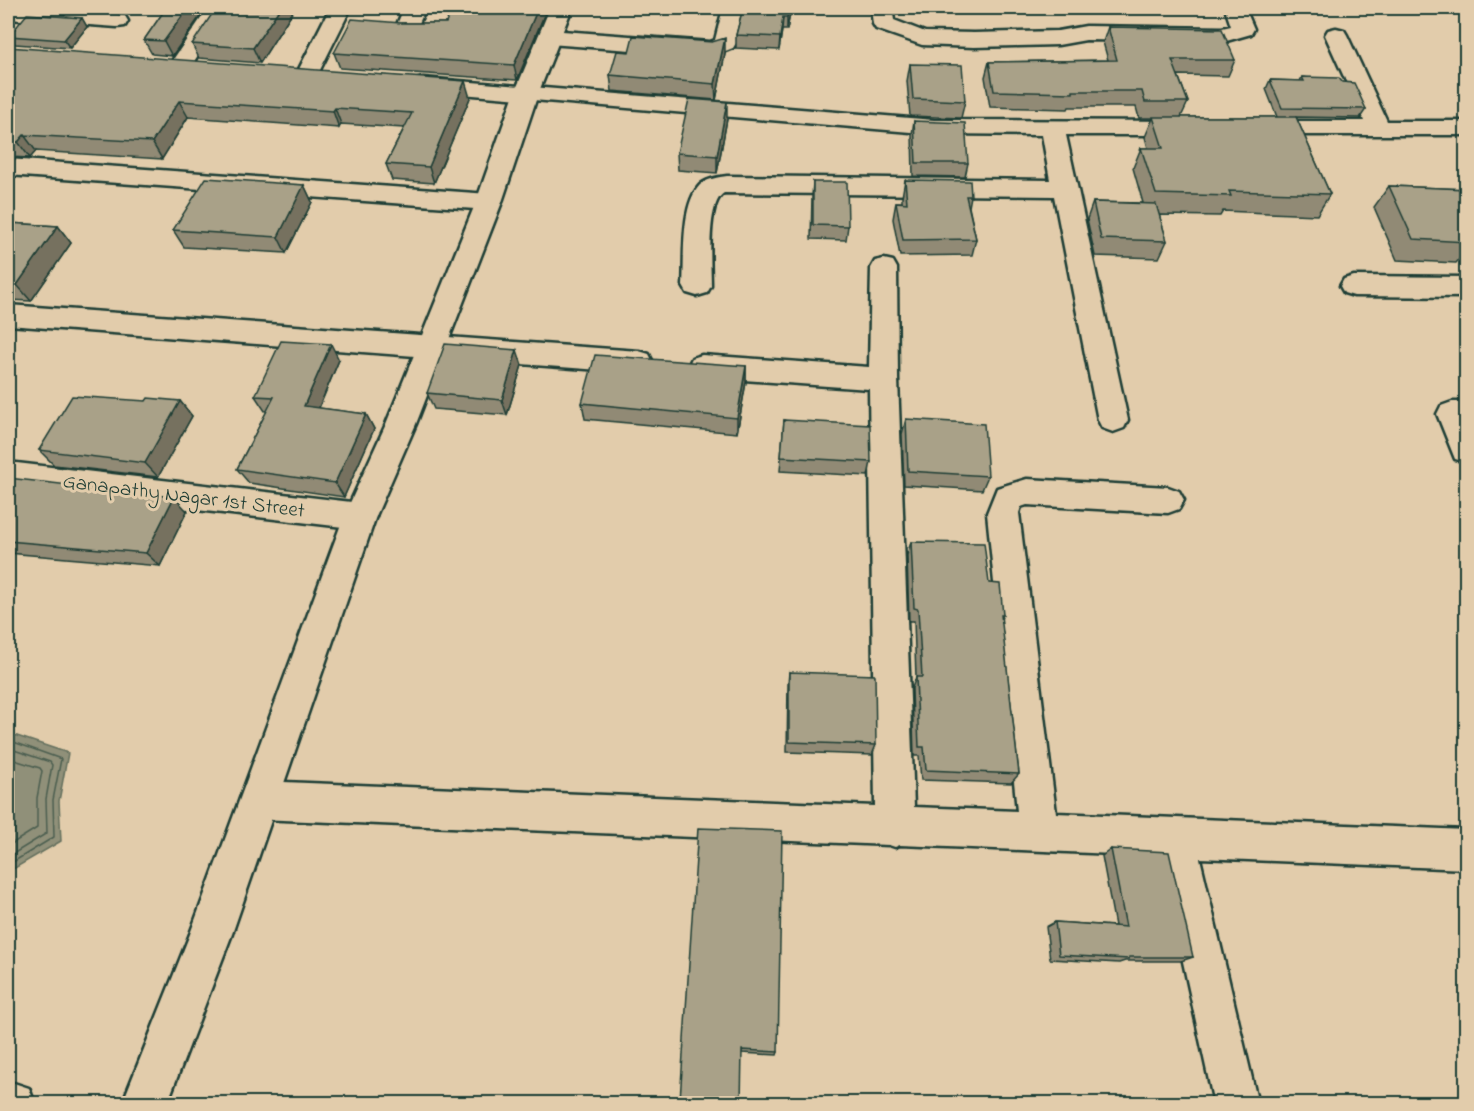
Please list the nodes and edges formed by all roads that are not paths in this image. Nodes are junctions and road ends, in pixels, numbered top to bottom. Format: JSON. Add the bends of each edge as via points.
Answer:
{"nodes":[{"id":1,"x":218,"y":8,"type":"edge"},
{"id":2,"x":340,"y":8,"type":"edge"},
{"id":3,"x":416,"y":8,"type":"edge"},
{"id":4,"x":732,"y":8,"type":"edge"},
{"id":5,"x":882,"y":8,"type":"edge"},
{"id":6,"x":1235,"y":8,"type":"edge"},
{"id":7,"x":8,"y":13,"type":"edge"},
{"id":8,"x":117,"y":21,"type":"dead end"},
{"id":9,"x":555,"y":22,"type":"edge"},
{"id":10,"x":406,"y":29,"type":"edge"},
{"id":11,"x":1336,"y":35,"type":"dead end"},
{"id":12,"x":156,"y":66,"type":"edge"},
{"id":13,"x":179,"y":67,"type":"junction"},
{"id":14,"x":202,"y":69,"type":"edge"},
{"id":15,"x":284,"y":73,"type":"edge"},
{"id":16,"x":307,"y":75,"type":"junction"},
{"id":17,"x":330,"y":77,"type":"edge"},
{"id":18,"x":399,"y":83,"type":"edge"},
{"id":19,"x":526,"y":94,"type":"junction"},
{"id":20,"x":1052,"y":127,"type":"junction"},
{"id":21,"x":1379,"y":128,"type":"junction"},
{"id":22,"x":1467,"y":128,"type":"edge"},
{"id":23,"x":8,"y":167,"type":"edge"},
{"id":24,"x":1065,"y":188,"type":"junction"},
{"id":25,"x":489,"y":202,"type":"junction"},
{"id":26,"x":884,"y":268,"type":"dead end"},
{"id":27,"x":697,"y":286,"type":"dead end"},
{"id":28,"x":1354,"y":286,"type":"dead end"},
{"id":29,"x":1467,"y":287,"type":"edge"},
{"id":30,"x":8,"y":315,"type":"edge"},
{"id":31,"x":431,"y":347,"type":"junction"},
{"id":32,"x":883,"y":378,"type":"junction"},
{"id":33,"x":1467,"y":413,"type":"edge"},
{"id":34,"x":1113,"y":420,"type":"dead end"},
{"id":35,"x":1467,"y":450,"type":"edge"},
{"id":36,"x":8,"y":475,"type":"edge"},
{"id":37,"x":1168,"y":500,"type":"dead end"},
{"id":38,"x":360,"y":516,"type":"junction"},
{"id":39,"x":259,"y":800,"type":"junction"},
{"id":40,"x":895,"y":828,"type":"junction"},
{"id":41,"x":1039,"y":833,"type":"junction"},
{"id":42,"x":1176,"y":839,"type":"junction"},
{"id":43,"x":1467,"y":849,"type":"edge"},
{"id":44,"x":8,"y":1103,"type":"edge"},
{"id":45,"x":13,"y":1104,"type":"edge"},
{"id":46,"x":144,"y":1104,"type":"edge"},
{"id":47,"x":1236,"y":1104,"type":"edge"}],
"edges":[{"from":1,"to":13,"type":"street"},
{"from":2,"to":16,"type":"street"},
{"from":3,"to":10,"type":"street"},
{"from":4,"to":9,"type":"street","via":[[724,43],[713,49]]},
{"from":5,"to":6,"type":"street","via":[[884,24],[897,31],[922,38],[974,40],[1058,38],[1086,33],[1223,35],[1243,29]]},
{"from":7,"to":8,"type":"street"},
{"from":9,"to":19,"type":"street"},
{"from":11,"to":21,"type":"street"},
{"from":12,"to":13,"type":"street"},
{"from":13,"to":14,"type":"street"},
{"from":15,"to":16,"type":"street"},
{"from":16,"to":17,"type":"street"},
{"from":18,"to":19,"type":"street"},
{"from":19,"to":20,"type":"street","via":[[933,127]]},
{"from":19,"to":25,"type":"street"},
{"from":20,"to":21,"type":"street"},
{"from":20,"to":24,"type":"street"},
{"from":21,"to":22,"type":"street"},
{"from":23,"to":25,"type":"street"},
{"from":24,"to":27,"type":"street","via":[[717,186],[710,190],[702,207]]},
{"from":24,"to":34,"type":"street"},
{"from":25,"to":31,"type":"street"},
{"from":26,"to":32,"type":"street"},
{"from":28,"to":29,"type":"street"},
{"from":30,"to":31,"type":"street"},
{"from":31,"to":32,"type":"street"},
{"from":31,"to":38,"type":"street"},
{"from":32,"to":40,"type":"street"},
{"from":33,"to":35,"type":"street","via":[[1452,414]]},
{"from":36,"to":38,"type":"street","name":"Ganapathy Nagar 1st Street"},
{"from":37,"to":41,"type":"street","via":[[1027,492],[1008,497],[1004,504]]},
{"from":38,"to":39,"type":"street"},
{"from":39,"to":40,"type":"street"},
{"from":39,"to":46,"type":"street"},
{"from":40,"to":41,"type":"street"},
{"from":41,"to":42,"type":"street"},
{"from":42,"to":43,"type":"street"},
{"from":42,"to":47,"type":"street"},
{"from":44,"to":45,"type":"street"}]}
